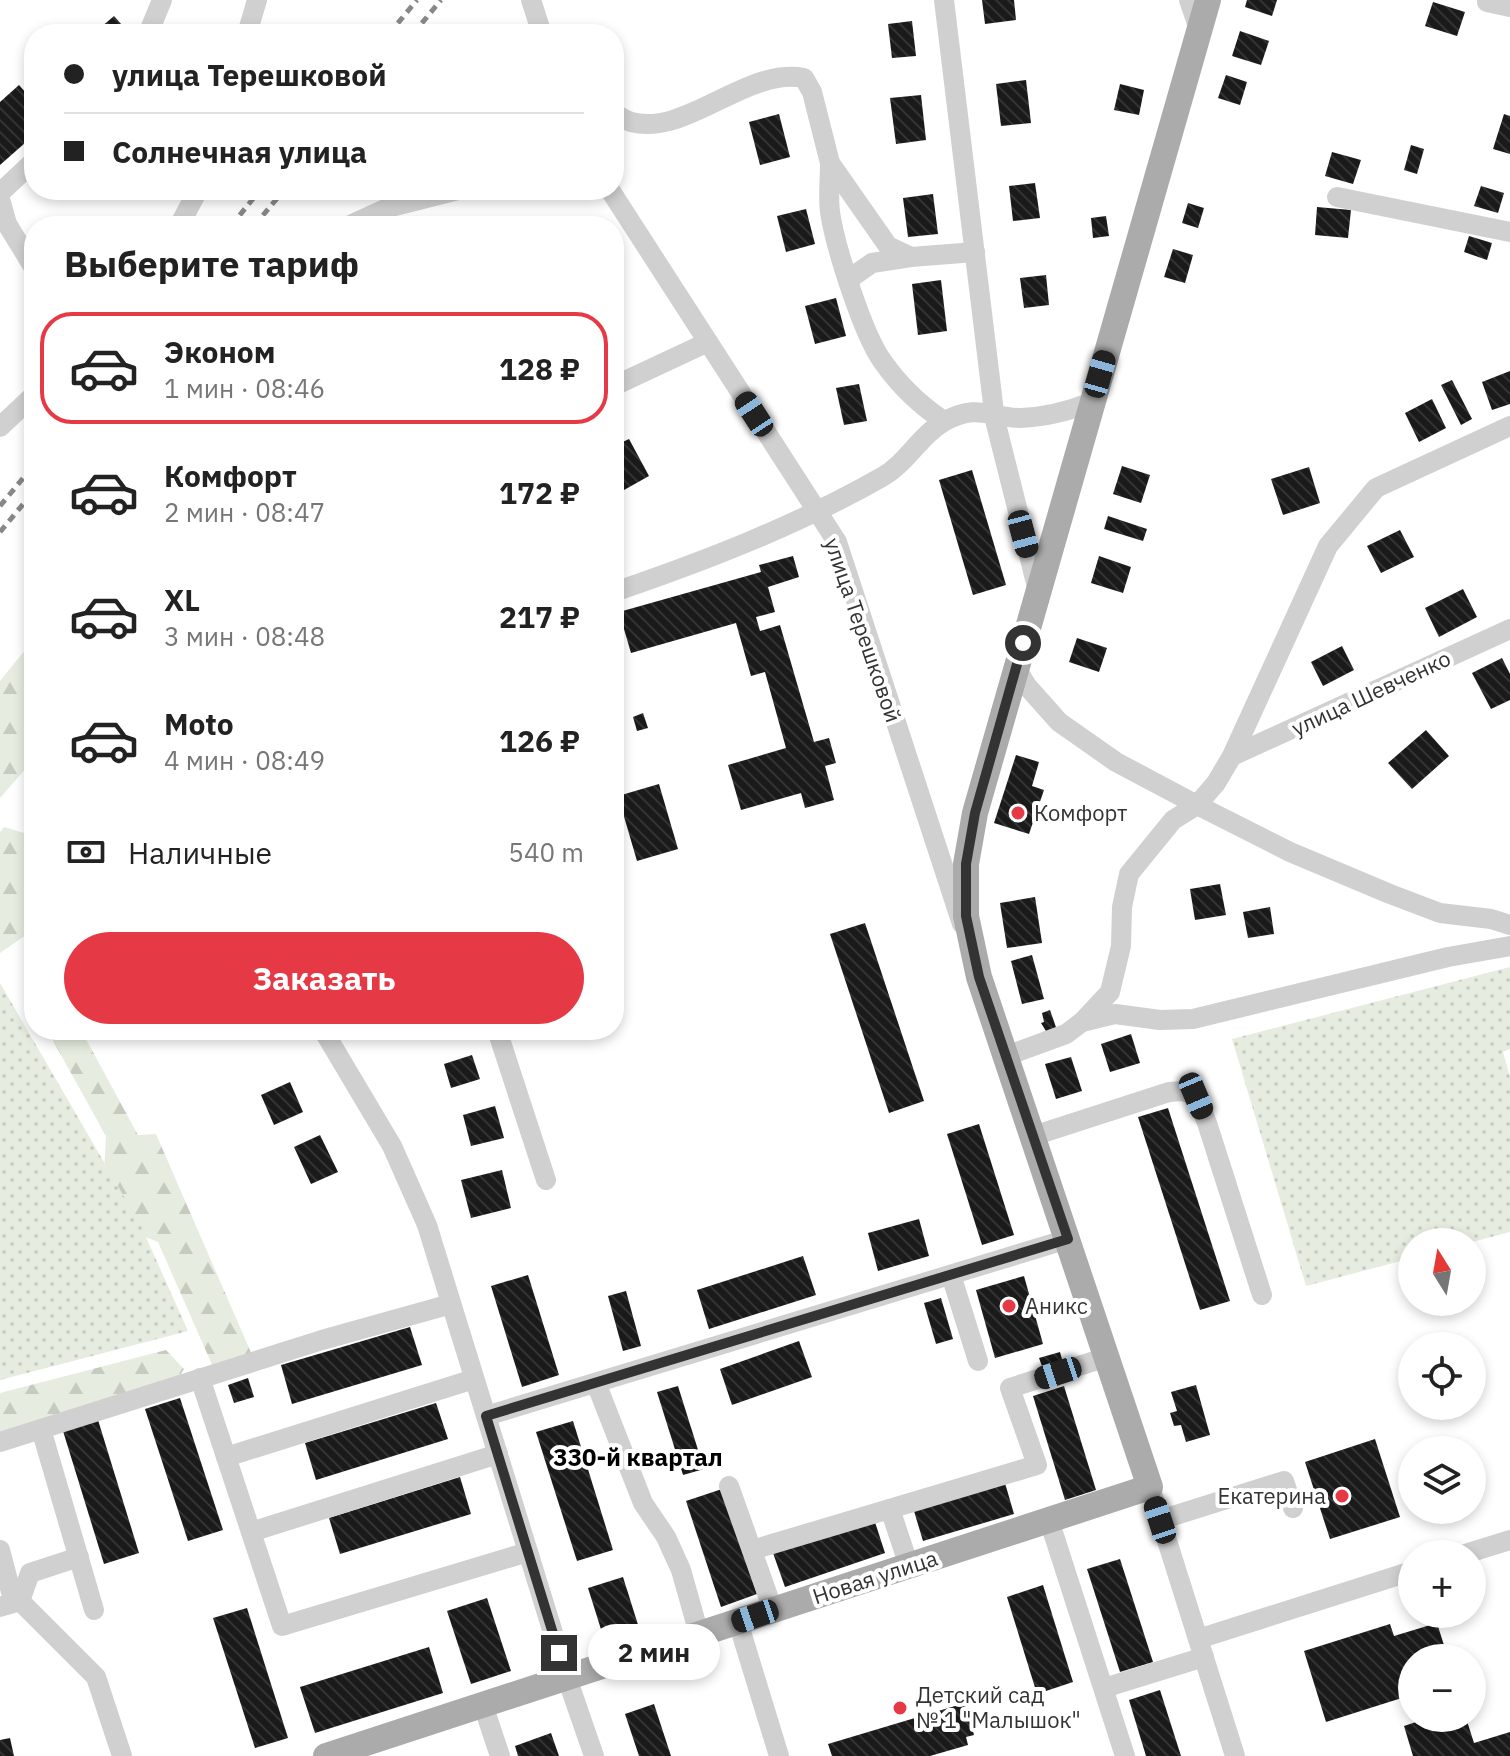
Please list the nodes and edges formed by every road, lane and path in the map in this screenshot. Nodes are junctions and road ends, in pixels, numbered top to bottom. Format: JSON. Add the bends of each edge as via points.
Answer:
{"nodes":[{"id":1,"x":162,"y":0,"type":"edge"},
{"id":2,"x":257,"y":0,"type":"edge"},
{"id":3,"x":531,"y":0,"type":"edge"},
{"id":4,"x":944,"y":0,"type":"edge"},
{"id":5,"x":1189,"y":0,"type":"edge"},
{"id":6,"x":1208,"y":0,"type":"edge"},
{"id":7,"x":1487,"y":2,"type":"edge"},
{"id":8,"x":1510,"y":7,"type":"edge"},
{"id":9,"x":152,"y":24,"type":"edge"},
{"id":10,"x":250,"y":24,"type":"edge"},
{"id":11,"x":539,"y":24,"type":"edge"},
{"id":12,"x":1199,"y":29,"type":"junction"},
{"id":13,"x":624,"y":118,"type":"edge"},
{"id":14,"x":830,"y":163,"type":"junction"},
{"id":15,"x":24,"y":170,"type":"edge"},
{"id":16,"x":0,"y":193,"type":"edge"},
{"id":17,"x":1337,"y":197,"type":"dead end"},
{"id":18,"x":0,"y":199,"type":"edge"},
{"id":19,"x":419,"y":200,"type":"edge"},
{"id":20,"x":616,"y":200,"type":"edge"},
{"id":21,"x":370,"y":216,"type":"edge"},
{"id":22,"x":1510,"y":232,"type":"edge"},
{"id":23,"x":24,"y":252,"type":"edge"},
{"id":24,"x":975,"y":252,"type":"junction"},
{"id":25,"x":911,"y":257,"type":"junction"},
{"id":26,"x":849,"y":279,"type":"junction"},
{"id":27,"x":708,"y":342,"type":"junction"},
{"id":28,"x":624,"y":381,"type":"edge"},
{"id":29,"x":1092,"y":402,"type":"junction"},
{"id":30,"x":24,"y":404,"type":"edge"},
{"id":31,"x":994,"y":412,"type":"junction"},
{"id":32,"x":944,"y":421,"type":"junction"},
{"id":33,"x":1510,"y":426,"type":"edge"},
{"id":34,"x":0,"y":427,"type":"edge"},
{"id":35,"x":817,"y":511,"type":"junction"},
{"id":36,"x":624,"y":589,"type":"edge"},
{"id":37,"x":1038,"y":591,"type":"junction"},
{"id":38,"x":1510,"y":629,"type":"edge"},
{"id":39,"x":1016,"y":668,"type":"junction"},
{"id":40,"x":1232,"y":756,"type":"junction"},
{"id":41,"x":1197,"y":805,"type":"junction"},
{"id":42,"x":1510,"y":925,"type":"edge"},
{"id":43,"x":1510,"y":946,"type":"edge"},
{"id":44,"x":979,"y":977,"type":"junction"},
{"id":45,"x":1082,"y":1022,"type":"junction"},
{"id":46,"x":329,"y":1040,"type":"edge"},
{"id":47,"x":500,"y":1040,"type":"edge"},
{"id":48,"x":1006,"y":1056,"type":"junction"},
{"id":49,"x":1033,"y":1136,"type":"junction"},
{"id":50,"x":546,"y":1180,"type":"dead end"},
{"id":51,"x":1068,"y":1239,"type":"junction"},
{"id":52,"x":951,"y":1275,"type":"junction"},
{"id":53,"x":1262,"y":1295,"type":"dead end"},
{"id":54,"x":451,"y":1304,"type":"junction"},
{"id":55,"x":1107,"y":1357,"type":"junction"},
{"id":56,"x":978,"y":1361,"type":"dead end"},
{"id":57,"x":200,"y":1378,"type":"junction"},
{"id":58,"x":474,"y":1379,"type":"junction"},
{"id":59,"x":596,"y":1383,"type":"junction"},
{"id":60,"x":486,"y":1416,"type":"junction"},
{"id":61,"x":41,"y":1429,"type":"junction"},
{"id":62,"x":0,"y":1442,"type":"edge"},
{"id":63,"x":498,"y":1454,"type":"junction"},
{"id":64,"x":226,"y":1457,"type":"junction"},
{"id":65,"x":729,"y":1486,"type":"dead end"},
{"id":66,"x":1150,"y":1487,"type":"junction"},
{"id":67,"x":1293,"y":1508,"type":"dead end"},
{"id":68,"x":890,"y":1509,"type":"junction"},
{"id":69,"x":1049,"y":1520,"type":"junction"},
{"id":70,"x":1160,"y":1520,"type":"junction"},
{"id":71,"x":251,"y":1532,"type":"junction"},
{"id":72,"x":1510,"y":1540,"type":"edge"},
{"id":73,"x":1486,"y":1547,"type":"edge"},
{"id":74,"x":0,"y":1550,"type":"edge"},
{"id":75,"x":752,"y":1550,"type":"junction"},
{"id":76,"x":528,"y":1552,"type":"junction"},
{"id":77,"x":79,"y":1557,"type":"junction"},
{"id":78,"x":909,"y":1566,"type":"junction"},
{"id":79,"x":1398,"y":1576,"type":"edge"},
{"id":80,"x":10,"y":1604,"type":"edge"},
{"id":81,"x":94,"y":1610,"type":"dead end"},
{"id":82,"x":773,"y":1610,"type":"junction"},
{"id":83,"x":738,"y":1622,"type":"junction"},
{"id":84,"x":699,"y":1634,"type":"junction"},
{"id":85,"x":1201,"y":1648,"type":"junction"},
{"id":86,"x":567,"y":1678,"type":"junction"},
{"id":87,"x":1104,"y":1688,"type":"junction"},
{"id":88,"x":483,"y":1705,"type":"junction"},
{"id":89,"x":122,"y":1756,"type":"edge"},
{"id":90,"x":326,"y":1756,"type":"edge"},
{"id":91,"x":500,"y":1756,"type":"edge"},
{"id":92,"x":594,"y":1756,"type":"edge"},
{"id":93,"x":779,"y":1756,"type":"edge"},
{"id":94,"x":1125,"y":1756,"type":"edge"},
{"id":95,"x":1235,"y":1756,"type":"edge"}],
"edges":[{"from":1,"to":9,"type":"street"},
{"from":2,"to":10,"type":"street"},
{"from":3,"to":11,"type":"street"},
{"from":4,"to":24,"type":"street","name":"улица Терешковой"},
{"from":5,"to":12,"type":"street"},
{"from":6,"to":12,"type":"main road","name":"улица Терешковой"},
{"from":7,"to":8,"type":"street"},
{"from":12,"to":29,"type":"main road","name":"улица Терешковой"},
{"from":13,"to":14,"type":"street","via":[[653,123],[685,116],[752,85],[804,78]]},
{"from":14,"to":25,"type":"street","via":[[888,246]]},
{"from":14,"to":26,"type":"street","via":[[830,211]]},
{"from":15,"to":16,"type":"street"},
{"from":17,"to":22,"type":"street"},
{"from":18,"to":23,"type":"street"},
{"from":19,"to":21,"type":"street"},
{"from":20,"to":27,"type":"street","name":"улица Терешковой"},
{"from":24,"to":25,"type":"street"},
{"from":24,"to":31,"type":"street","name":"улица Терешковой"},
{"from":25,"to":26,"type":"street","via":[[872,263]]},
{"from":26,"to":32,"type":"street","via":[[882,361],[921,406]]},
{"from":27,"to":28,"type":"street"},
{"from":27,"to":35,"type":"street","name":"улица Терешковой"},
{"from":29,"to":31,"type":"street","via":[[1041,417]]},
{"from":29,"to":37,"type":"main road","name":"улица Терешковой"},
{"from":30,"to":34,"type":"street"},
{"from":31,"to":32,"type":"street","via":[[973,411]]},
{"from":31,"to":37,"type":"street","name":"улица Терешковой"},
{"from":32,"to":35,"type":"street","via":[[885,475]]},
{"from":33,"to":40,"type":"street","via":[[1376,488],[1328,546]]},
{"from":35,"to":36,"type":"street"},
{"from":35,"to":44,"type":"street","name":"улица Терешковой","via":[[837,542]]},
{"from":37,"to":39,"type":"main road","name":"улица Терешковой"},
{"from":38,"to":40,"type":"street","name":"улица Шевченко"},
{"from":39,"to":41,"type":"street","via":[[1059,722],[1116,762]]},
{"from":39,"to":44,"type":"main road","name":"улица Терешковой","via":[[966,864],[966,916]]},
{"from":40,"to":41,"type":"street"},
{"from":41,"to":42,"type":"street","via":[[1390,894],[1440,913]]},
{"from":41,"to":45,"type":"street","via":[[1173,820],[1129,874],[1110,992]]},
{"from":43,"to":45,"type":"street","via":[[1193,1019],[1115,1014]]},
{"from":44,"to":48,"type":"main road","name":"улица Терешковой"},
{"from":45,"to":48,"type":"street","via":[[1066,1034]]},
{"from":46,"to":54,"type":"street","via":[[392,1146],[427,1225]]},
{"from":47,"to":50,"type":"street"},
{"from":48,"to":49,"type":"main road","name":"улица Терешковой"},
{"from":49,"to":51,"type":"main road","name":"улица Терешковой"},
{"from":49,"to":53,"type":"street","via":[[1169,1092],[1196,1096]]},
{"from":51,"to":52,"type":"street"},
{"from":51,"to":55,"type":"main road","name":"улица Терешковой"},
{"from":52,"to":56,"type":"street"},
{"from":52,"to":59,"type":"street"},
{"from":54,"to":57,"type":"street"},
{"from":54,"to":58,"type":"street"},
{"from":55,"to":66,"type":"main road","name":"улица Терешковой"},
{"from":55,"to":68,"type":"street","via":[[1010,1388],[1037,1465]]},
{"from":57,"to":61,"type":"street"},
{"from":57,"to":64,"type":"street"},
{"from":58,"to":60,"type":"street"},
{"from":58,"to":64,"type":"street"},
{"from":59,"to":60,"type":"street"},
{"from":59,"to":84,"type":"street","via":[[643,1503],[681,1570]]},
{"from":60,"to":63,"type":"street"},
{"from":61,"to":62,"type":"street"},
{"from":61,"to":77,"type":"street"},
{"from":63,"to":71,"type":"street"},
{"from":63,"to":76,"type":"street"},
{"from":64,"to":71,"type":"street"},
{"from":65,"to":75,"type":"street"},
{"from":66,"to":69,"type":"main road","name":"Новая улица"},
{"from":66,"to":70,"type":"street","name":"улица Терешковой"},
{"from":67,"to":70,"type":"street","via":[[1284,1481]]},
{"from":68,"to":75,"type":"street"},
{"from":68,"to":78,"type":"street"},
{"from":69,"to":78,"type":"main road","name":"Новая улица"},
{"from":69,"to":87,"type":"street"},
{"from":70,"to":85,"type":"street","name":"улица Терешковой"},
{"from":71,"to":76,"type":"street","via":[[282,1626]]},
{"from":72,"to":73,"type":"street"},
{"from":74,"to":80,"type":"street"},
{"from":75,"to":82,"type":"street"},
{"from":76,"to":86,"type":"street"},
{"from":77,"to":80,"type":"street","via":[[30,1573]]},
{"from":77,"to":81,"type":"street"},
{"from":78,"to":82,"type":"main road","name":"Новая улица"},
{"from":79,"to":85,"type":"street"},
{"from":80,"to":89,"type":"street","via":[[96,1677]]},
{"from":82,"to":83,"type":"main road","name":"Новая улица"},
{"from":83,"to":84,"type":"main road","name":"Новая улица"},
{"from":83,"to":93,"type":"street"},
{"from":84,"to":86,"type":"main road","name":"Новая улица"},
{"from":85,"to":87,"type":"street"},
{"from":85,"to":95,"type":"street","name":"улица Терешковой"},
{"from":86,"to":88,"type":"main road","name":"Новая улица"},
{"from":86,"to":92,"type":"street"},
{"from":87,"to":94,"type":"street"},
{"from":88,"to":90,"type":"main road","name":"Новая улица"},
{"from":88,"to":91,"type":"street"}]}
